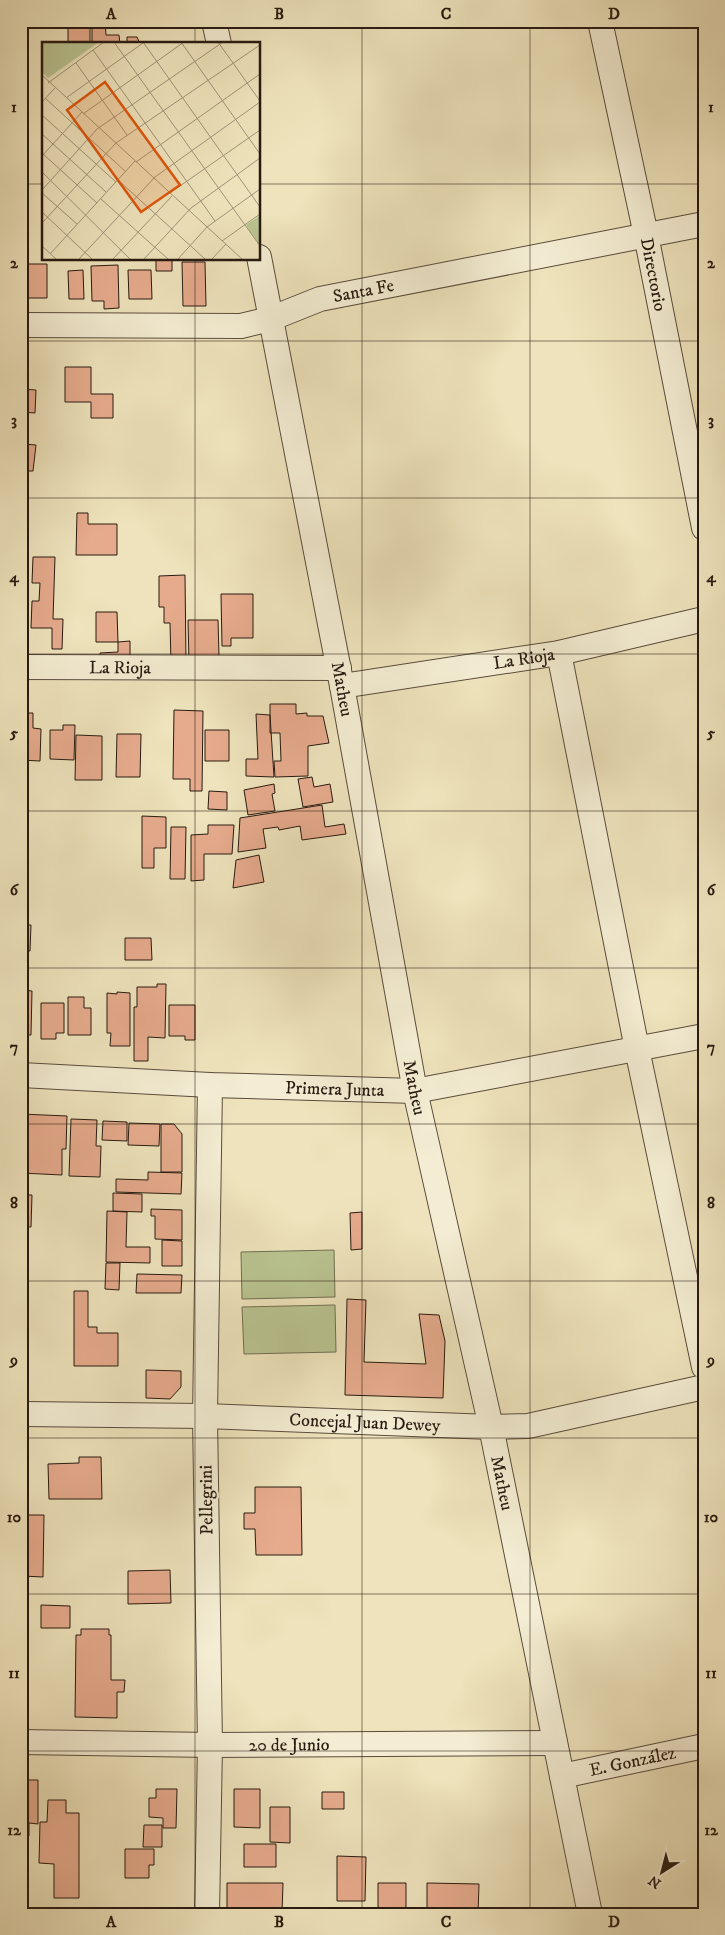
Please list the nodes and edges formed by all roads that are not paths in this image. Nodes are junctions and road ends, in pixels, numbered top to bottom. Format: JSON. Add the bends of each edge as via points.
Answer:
{"nodes":[{"id":1,"x":214,"y":21,"type":"edge"},
{"id":2,"x":600,"y":21,"type":"edge"},
{"id":3,"x":219,"y":42,"type":"edge"},
{"id":4,"x":704,"y":224,"type":"edge"},
{"id":5,"x":646,"y":235,"type":"junction"},
{"id":6,"x":260,"y":260,"type":"edge"},
{"id":7,"x":270,"y":319,"type":"junction"},
{"id":8,"x":21,"y":325,"type":"edge"},
{"id":9,"x":704,"y":528,"type":"edge"},
{"id":10,"x":704,"y":619,"type":"edge"},
{"id":11,"x":559,"y":653,"type":"junction"},
{"id":12,"x":21,"y":667,"type":"edge"},
{"id":13,"x":340,"y":677,"type":"junction"},
{"id":14,"x":704,"y":1036,"type":"edge"},
{"id":15,"x":637,"y":1049,"type":"junction"},
{"id":16,"x":21,"y":1075,"type":"edge"},
{"id":17,"x":210,"y":1085,"type":"junction"},
{"id":18,"x":415,"y":1091,"type":"junction"},
{"id":19,"x":704,"y":1367,"type":"edge"},
{"id":20,"x":704,"y":1387,"type":"edge"},
{"id":21,"x":21,"y":1414,"type":"edge"},
{"id":22,"x":205,"y":1416,"type":"junction"},
{"id":23,"x":491,"y":1428,"type":"junction"},
{"id":24,"x":21,"y":1742,"type":"edge"},
{"id":25,"x":555,"y":1743,"type":"junction"},
{"id":26,"x":210,"y":1745,"type":"junction"},
{"id":27,"x":704,"y":1746,"type":"edge"},
{"id":28,"x":562,"y":1776,"type":"junction"},
{"id":29,"x":206,"y":1914,"type":"edge"},
{"id":30,"x":590,"y":1914,"type":"edge"}],
"edges":[{"from":1,"to":3,"type":"street"},
{"from":2,"to":5,"type":"street","name":"Directorio"},
{"from":4,"to":5,"type":"street","name":"Santa Fe"},
{"from":5,"to":7,"type":"street","name":"Santa Fe","via":[[320,299]]},
{"from":5,"to":9,"type":"street","name":"Directorio"},
{"from":6,"to":7,"type":"street","name":"Matheu"},
{"from":7,"to":8,"type":"street","name":"Santa Fe","via":[[241,326]]},
{"from":7,"to":13,"type":"street","name":"Matheu"},
{"from":10,"to":11,"type":"street","name":"La Rioja"},
{"from":11,"to":13,"type":"street","name":"La Rioja"},
{"from":11,"to":15,"type":"street"},
{"from":12,"to":13,"type":"street","name":"La Rioja"},
{"from":13,"to":18,"type":"street","name":"Matheu"},
{"from":14,"to":15,"type":"street","name":"Primera Junta"},
{"from":15,"to":18,"type":"street","name":"Primera Junta"},
{"from":15,"to":19,"type":"street"},
{"from":16,"to":17,"type":"street","name":"Primera Junta"},
{"from":17,"to":18,"type":"street","name":"Primera Junta"},
{"from":17,"to":22,"type":"street","name":"Pellegrini"},
{"from":18,"to":23,"type":"street","name":"Matheu"},
{"from":20,"to":23,"type":"street","name":"Concejal Juan Dewey","via":[[528,1426]]},
{"from":21,"to":22,"type":"street","name":"Concejal Juan Dewey"},
{"from":22,"to":23,"type":"street","name":"Concejal Juan Dewey"},
{"from":22,"to":26,"type":"street","name":"Pellegrini"},
{"from":23,"to":25,"type":"street","name":"Matheu"},
{"from":24,"to":26,"type":"street","name":"20 de Junio"},
{"from":25,"to":26,"type":"street","name":"20 de Junio"},
{"from":25,"to":28,"type":"street","name":"Matheu"},
{"from":26,"to":29,"type":"street","name":"Pellegrini"},
{"from":27,"to":28,"type":"street","name":"E. González"},
{"from":28,"to":30,"type":"street","name":"Matheu"}]}
